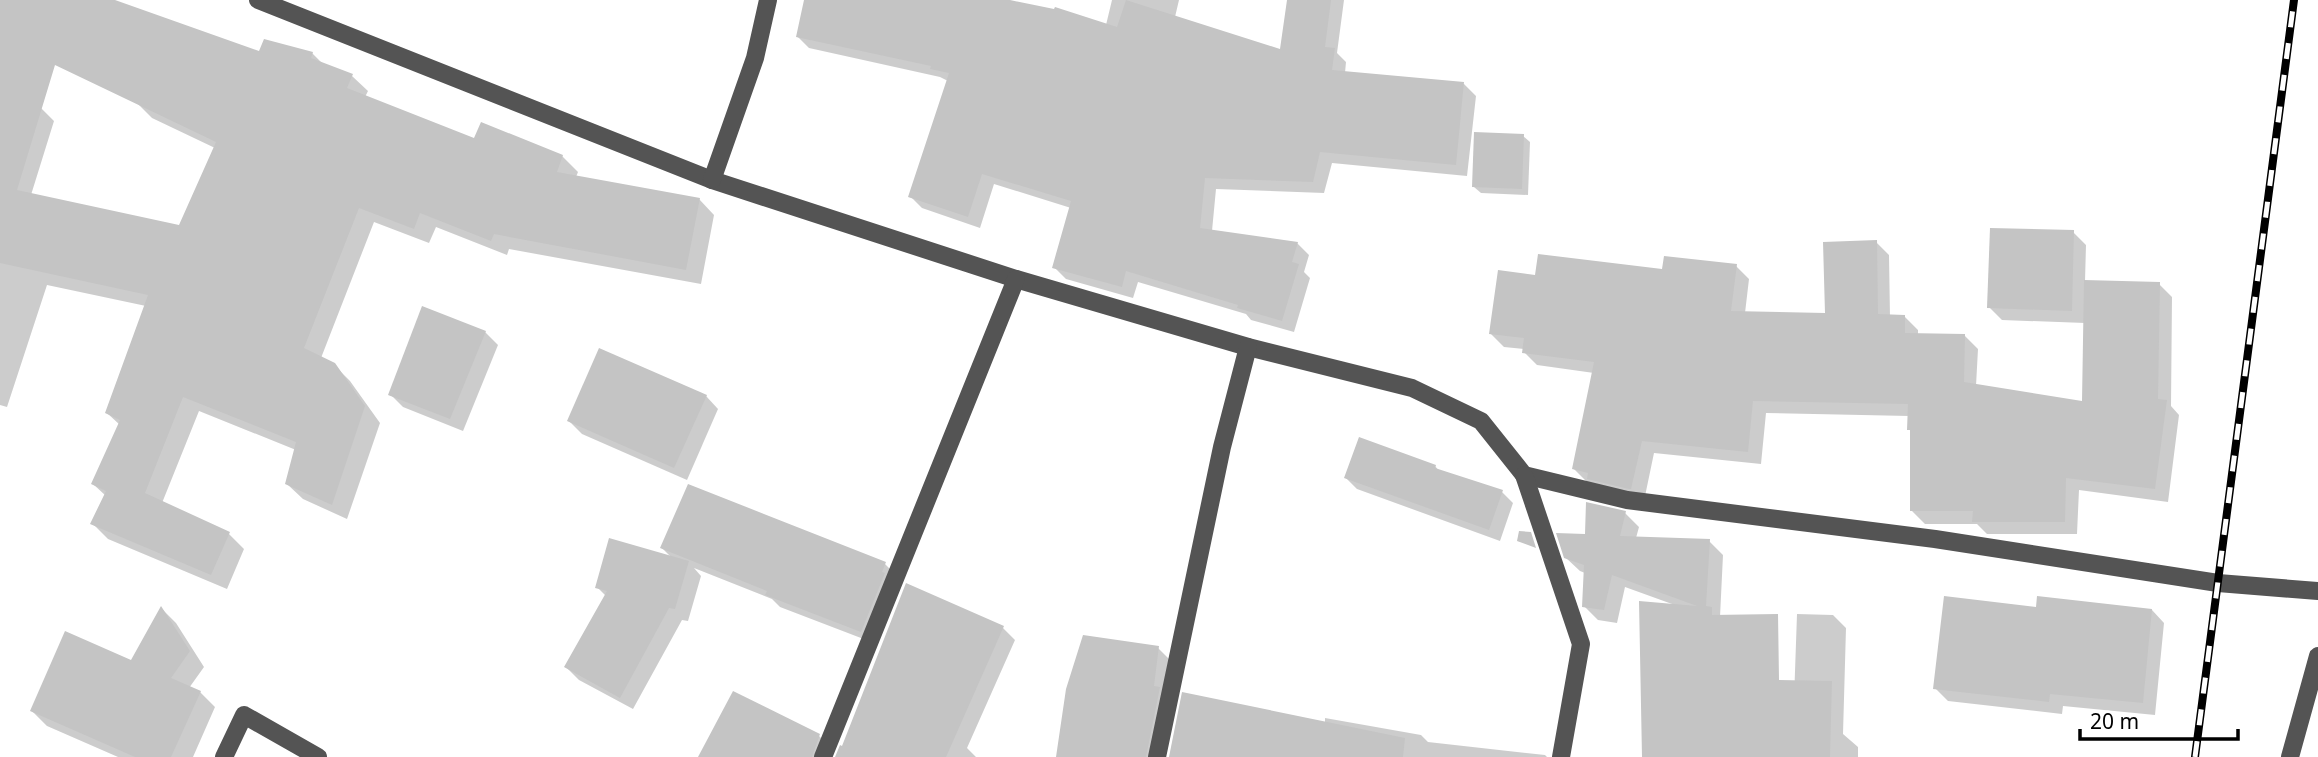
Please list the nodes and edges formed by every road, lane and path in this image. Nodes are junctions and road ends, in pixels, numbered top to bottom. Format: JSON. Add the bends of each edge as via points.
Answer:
{"nodes":[{"id":1,"x":258,"y":0,"type":"edge"},
{"id":2,"x":768,"y":0,"type":"edge"},
{"id":3,"x":712,"y":180,"type":"junction"},
{"id":4,"x":1016,"y":279,"type":"junction"},
{"id":5,"x":1248,"y":347,"type":"junction"},
{"id":6,"x":1524,"y":475,"type":"junction"},
{"id":7,"x":2318,"y":591,"type":"edge"},
{"id":8,"x":2318,"y":656,"type":"edge"},
{"id":9,"x":224,"y":757,"type":"edge"},
{"id":10,"x":318,"y":757,"type":"edge"},
{"id":11,"x":823,"y":757,"type":"edge"},
{"id":12,"x":1157,"y":757,"type":"edge"},
{"id":13,"x":1561,"y":757,"type":"edge"},
{"id":14,"x":2290,"y":757,"type":"edge"}],
"edges":[{"from":1,"to":3,"type":"street"},
{"from":2,"to":3,"type":"street","via":[[755,58]]},
{"from":3,"to":4,"type":"street"},
{"from":4,"to":5,"type":"street"},
{"from":4,"to":11,"type":"street"},
{"from":5,"to":6,"type":"street","via":[[1412,388],[1481,421]]},
{"from":5,"to":12,"type":"street","via":[[1222,447]]},
{"from":6,"to":7,"type":"street","via":[[1627,500],[1935,539],[2218,583]]},
{"from":6,"to":13,"type":"street","via":[[1581,645]]},
{"from":8,"to":14,"type":"street"},
{"from":9,"to":10,"type":"street","via":[[244,715]]}]}
